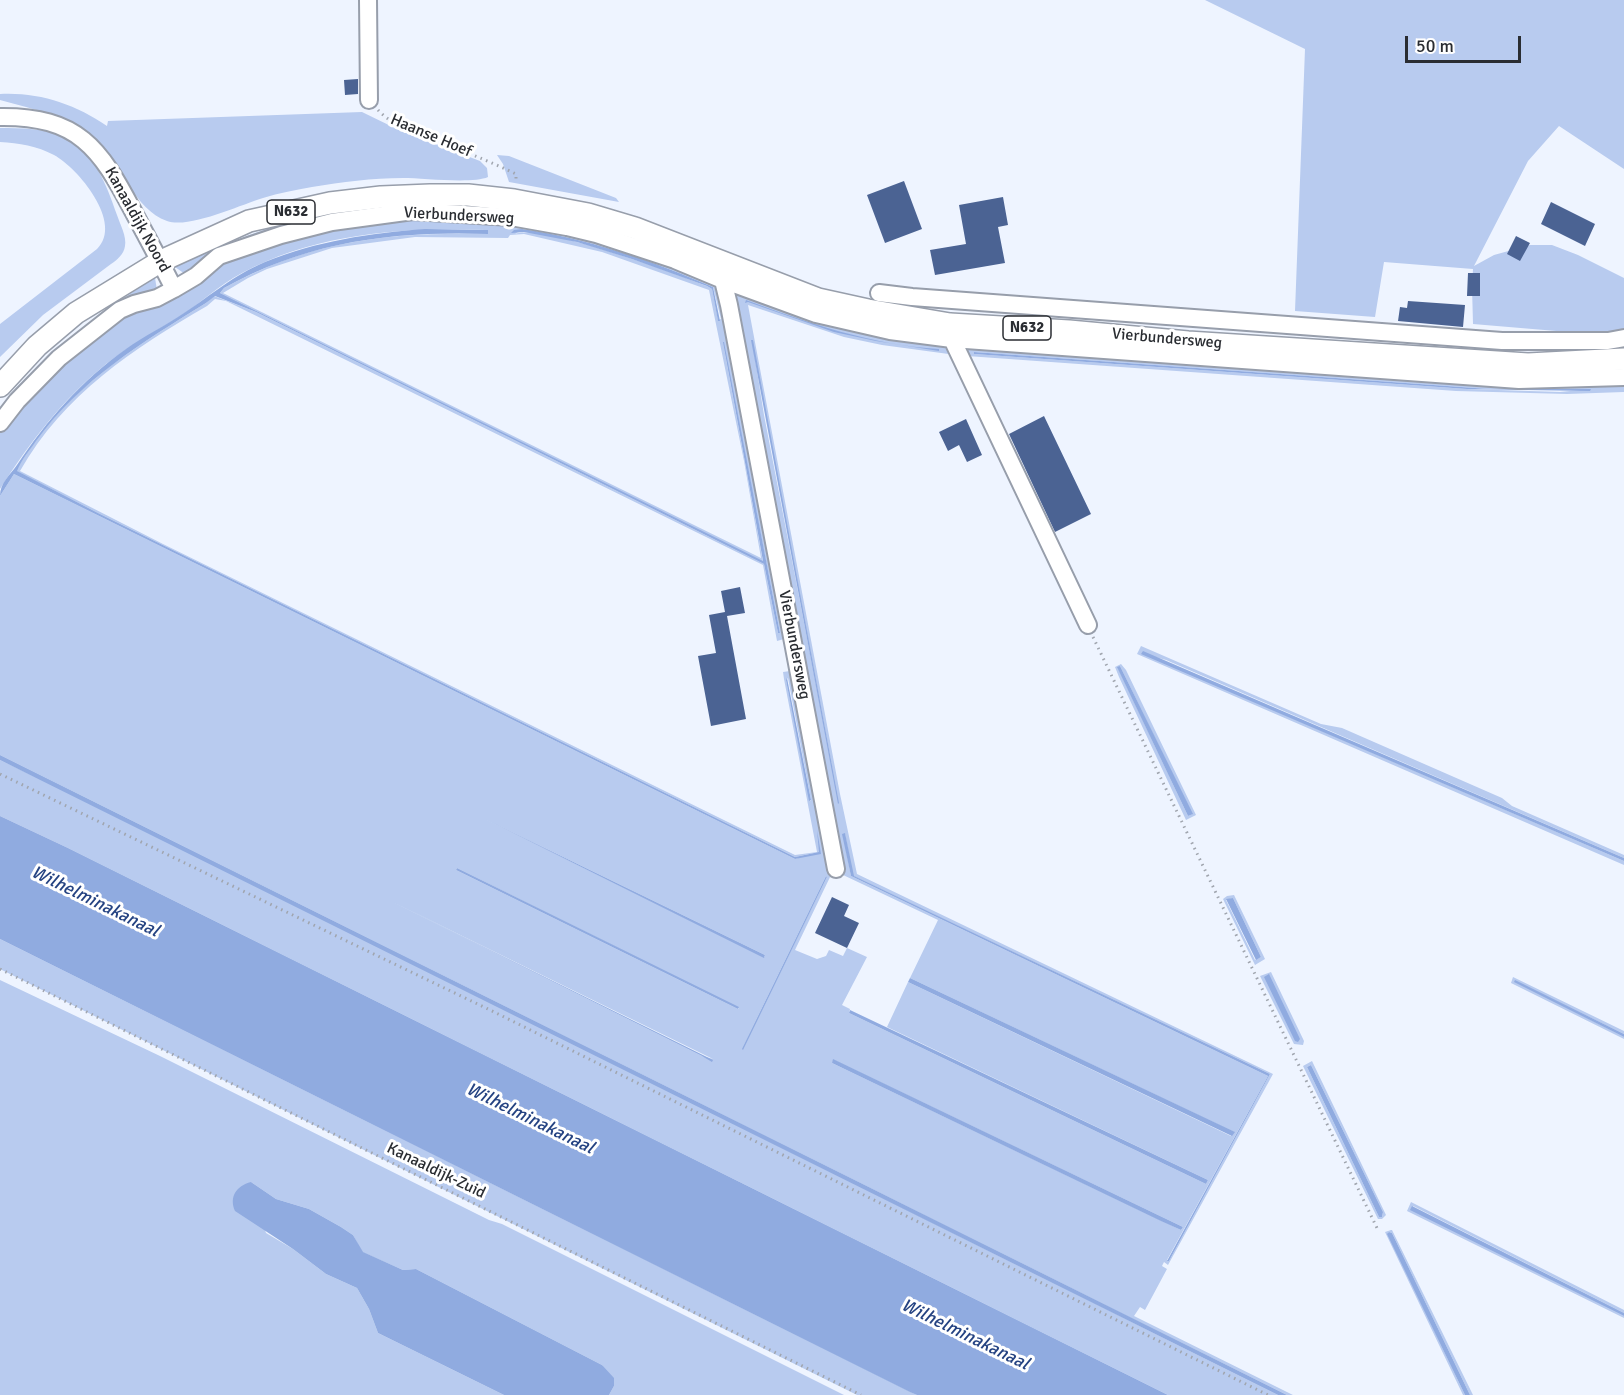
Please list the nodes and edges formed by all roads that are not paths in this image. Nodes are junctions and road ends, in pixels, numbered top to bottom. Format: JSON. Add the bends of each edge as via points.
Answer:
{"nodes":[{"id":1,"x":369,"y":0,"type":"edge"},
{"id":2,"x":369,"y":100,"type":"road end"},
{"id":3,"x":0,"y":117,"type":"edge"},
{"id":4,"x":161,"y":261,"type":"junction"},
{"id":5,"x":721,"y":270,"type":"junction"},
{"id":6,"x":174,"y":289,"type":"junction"},
{"id":7,"x":879,"y":293,"type":"dead end"},
{"id":8,"x":949,"y":300,"type":"junction"},
{"id":9,"x":951,"y":331,"type":"junction"},
{"id":10,"x":1624,"y":338,"type":"edge"},
{"id":11,"x":1624,"y":359,"type":"edge"},
{"id":12,"x":1624,"y":376,"type":"edge"},
{"id":13,"x":0,"y":386,"type":"edge"},
{"id":14,"x":0,"y":423,"type":"edge"},
{"id":15,"x":1088,"y":625,"type":"road end"},
{"id":16,"x":836,"y":869,"type":"dead end"}],
"edges":[{"from":1,"to":2,"type":"street"},
{"from":3,"to":4,"type":"street","name":"Kanaaldijk Noord","via":[[56,124],[91,146],[116,179]]},
{"from":4,"to":5,"type":"main road","name":"Vierbundersweg","number":"N632","via":[[249,221],[330,203],[381,197],[468,195],[548,205],[635,228]]},
{"from":4,"to":6,"type":"street","name":"Kanaaldijk Noord"},
{"from":4,"to":13,"type":"main road","name":"Vierbundersweg","number":"N632","via":[[76,313],[36,346]]},
{"from":5,"to":6,"type":"street","name":"Vierbundersweg","via":[[567,227],[511,217],[413,211],[332,222],[249,245],[219,256]]},
{"from":5,"to":9,"type":"main road","name":"Vierbundersweg","number":"N632","via":[[818,299]]},
{"from":5,"to":16,"type":"street","name":"Vierbundersweg"},
{"from":6,"to":14,"type":"street","name":"Vierbundersweg","via":[[120,310],[59,358]]},
{"from":7,"to":8,"type":"street","name":"Vierbundersweg"},
{"from":8,"to":9,"type":"street"},
{"from":8,"to":10,"type":"street","name":"Vierbundersweg","via":[[1502,341]]},
{"from":9,"to":11,"type":"main road","name":"Vierbundersweg","number":"N632","via":[[1069,331],[1528,364]]},
{"from":9,"to":12,"type":"street","name":"Vierbundersweg","via":[[1508,379]]},
{"from":9,"to":15,"type":"street"}]}
